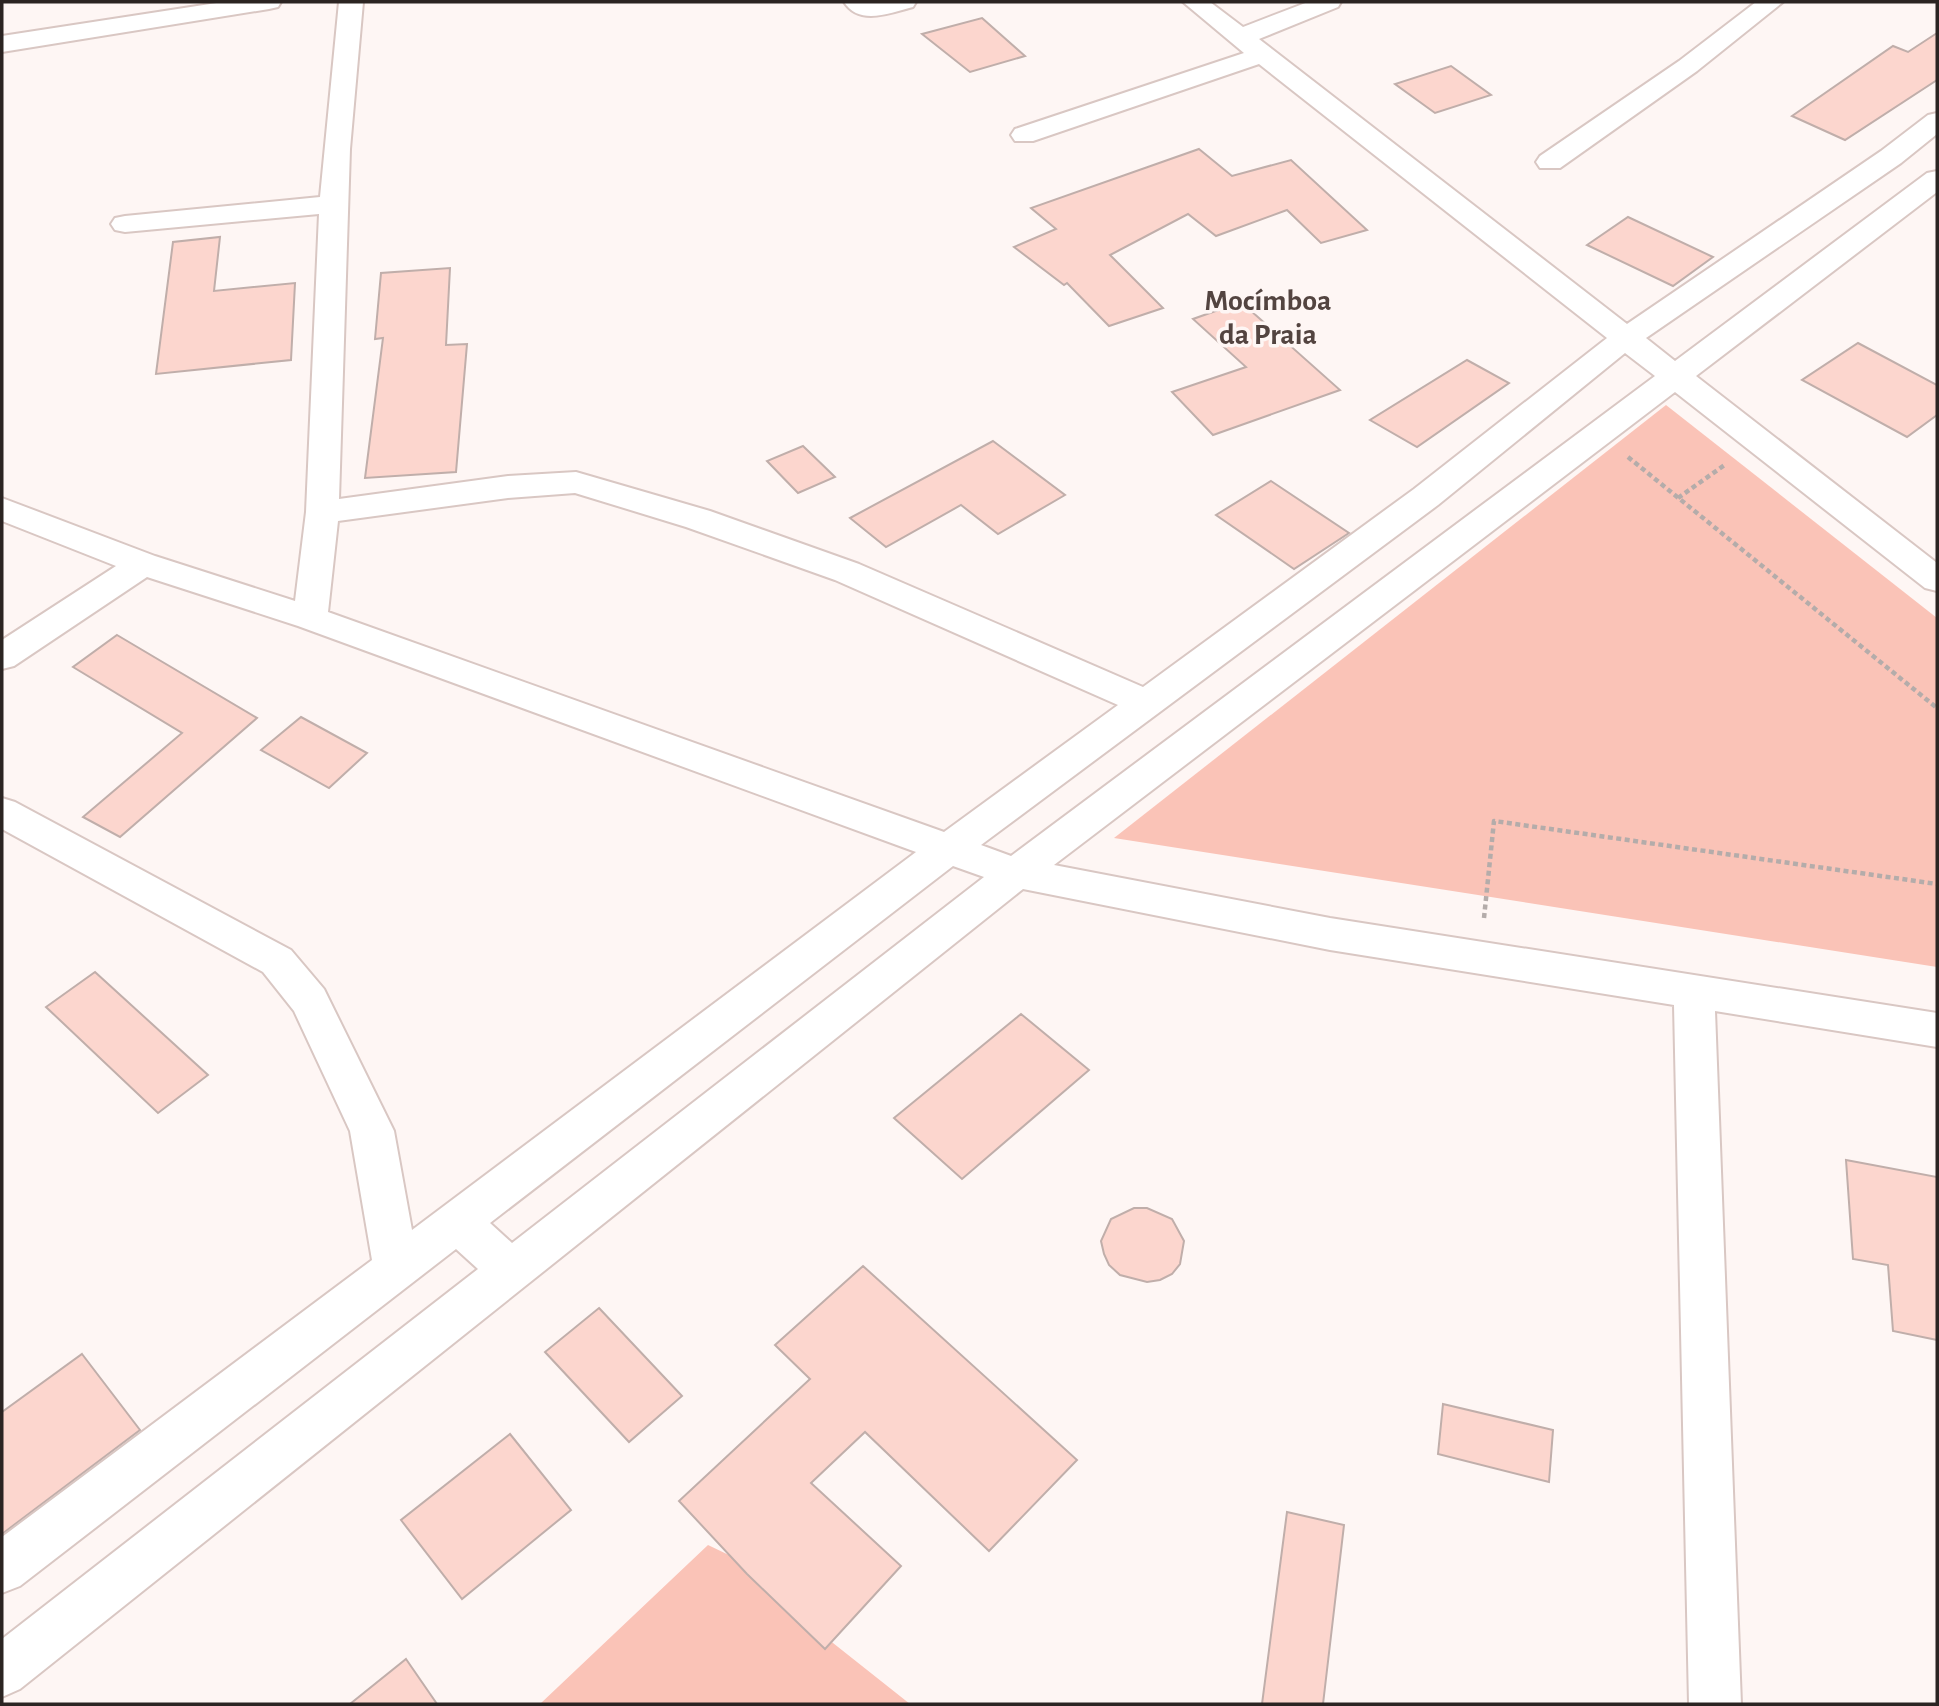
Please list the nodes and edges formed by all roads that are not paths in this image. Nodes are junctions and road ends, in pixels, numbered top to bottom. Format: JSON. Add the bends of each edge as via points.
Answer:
{"nodes":[{"id":1,"x":269,"y":2,"type":"edge"},
{"id":2,"x":351,"y":2,"type":"edge"},
{"id":3,"x":856,"y":2,"type":"edge"},
{"id":4,"x":904,"y":2,"type":"edge"},
{"id":5,"x":1195,"y":2,"type":"edge"},
{"id":6,"x":1329,"y":2,"type":"edge"},
{"id":7,"x":1771,"y":2,"type":"edge"},
{"id":8,"x":1239,"y":38,"type":"junction"},
{"id":9,"x":2,"y":44,"type":"edge"},
{"id":10,"x":1262,"y":55,"type":"junction"},
{"id":11,"x":1935,"y":125,"type":"edge"},
{"id":12,"x":1024,"y":135,"type":"dead end"},
{"id":13,"x":1550,"y":162,"type":"dead end"},
{"id":14,"x":1937,"y":179,"type":"edge"},
{"id":15,"x":334,"y":204,"type":"junction"},
{"id":16,"x":125,"y":225,"type":"dead end"},
{"id":17,"x":1626,"y":339,"type":"junction"},
{"id":18,"x":1676,"y":376,"type":"junction"},
{"id":19,"x":2,"y":509,"type":"edge"},
{"id":20,"x":323,"y":512,"type":"junction"},
{"id":21,"x":143,"y":564,"type":"junction"},
{"id":22,"x":1937,"y":580,"type":"edge"},
{"id":23,"x":310,"y":618,"type":"junction"},
{"id":24,"x":2,"y":657,"type":"edge"},
{"id":25,"x":1147,"y":703,"type":"junction"},
{"id":26,"x":2,"y":812,"type":"edge"},
{"id":27,"x":949,"y":848,"type":"junction"},
{"id":28,"x":1016,"y":873,"type":"junction"},
{"id":29,"x":1694,"y":992,"type":"junction"},
{"id":30,"x":1937,"y":1030,"type":"edge"},
{"id":31,"x":458,"y":1221,"type":"junction"},
{"id":32,"x":396,"y":1268,"type":"junction"},
{"id":33,"x":510,"y":1271,"type":"junction"},
{"id":34,"x":2,"y":1568,"type":"edge"},
{"id":35,"x":2,"y":1671,"type":"edge"},
{"id":36,"x":1715,"y":1704,"type":"edge"}],
"edges":[{"from":1,"to":9,"type":"street"},
{"from":2,"to":15,"type":"street"},
{"from":3,"to":4,"type":"street","via":[[870,10]]},
{"from":5,"to":8,"type":"street"},
{"from":6,"to":8,"type":"street"},
{"from":7,"to":13,"type":"street"},
{"from":8,"to":10,"type":"street"},
{"from":10,"to":12,"type":"street"},
{"from":10,"to":17,"type":"street"},
{"from":11,"to":17,"type":"street"},
{"from":14,"to":18,"type":"street"},
{"from":15,"to":16,"type":"street"},
{"from":15,"to":20,"type":"street"},
{"from":17,"to":18,"type":"street"},
{"from":17,"to":25,"type":"street","via":[[1426,497]]},
{"from":18,"to":22,"type":"street"},
{"from":18,"to":28,"type":"street"},
{"from":19,"to":21,"type":"street"},
{"from":20,"to":23,"type":"street"},
{"from":20,"to":25,"type":"street","via":[[576,482],[847,572]]},
{"from":21,"to":23,"type":"street"},
{"from":21,"to":24,"type":"street"},
{"from":23,"to":27,"type":"street"},
{"from":25,"to":27,"type":"street"},
{"from":26,"to":32,"type":"street","via":[[277,961],[310,1001],[372,1131]]},
{"from":27,"to":28,"type":"street"},
{"from":27,"to":31,"type":"street"},
{"from":28,"to":29,"type":"street","via":[[1330,934]]},
{"from":28,"to":33,"type":"street"},
{"from":29,"to":30,"type":"street"},
{"from":29,"to":36,"type":"street"},
{"from":31,"to":32,"type":"street"},
{"from":31,"to":33,"type":"street"},
{"from":32,"to":34,"type":"street"},
{"from":33,"to":35,"type":"street"}]}
